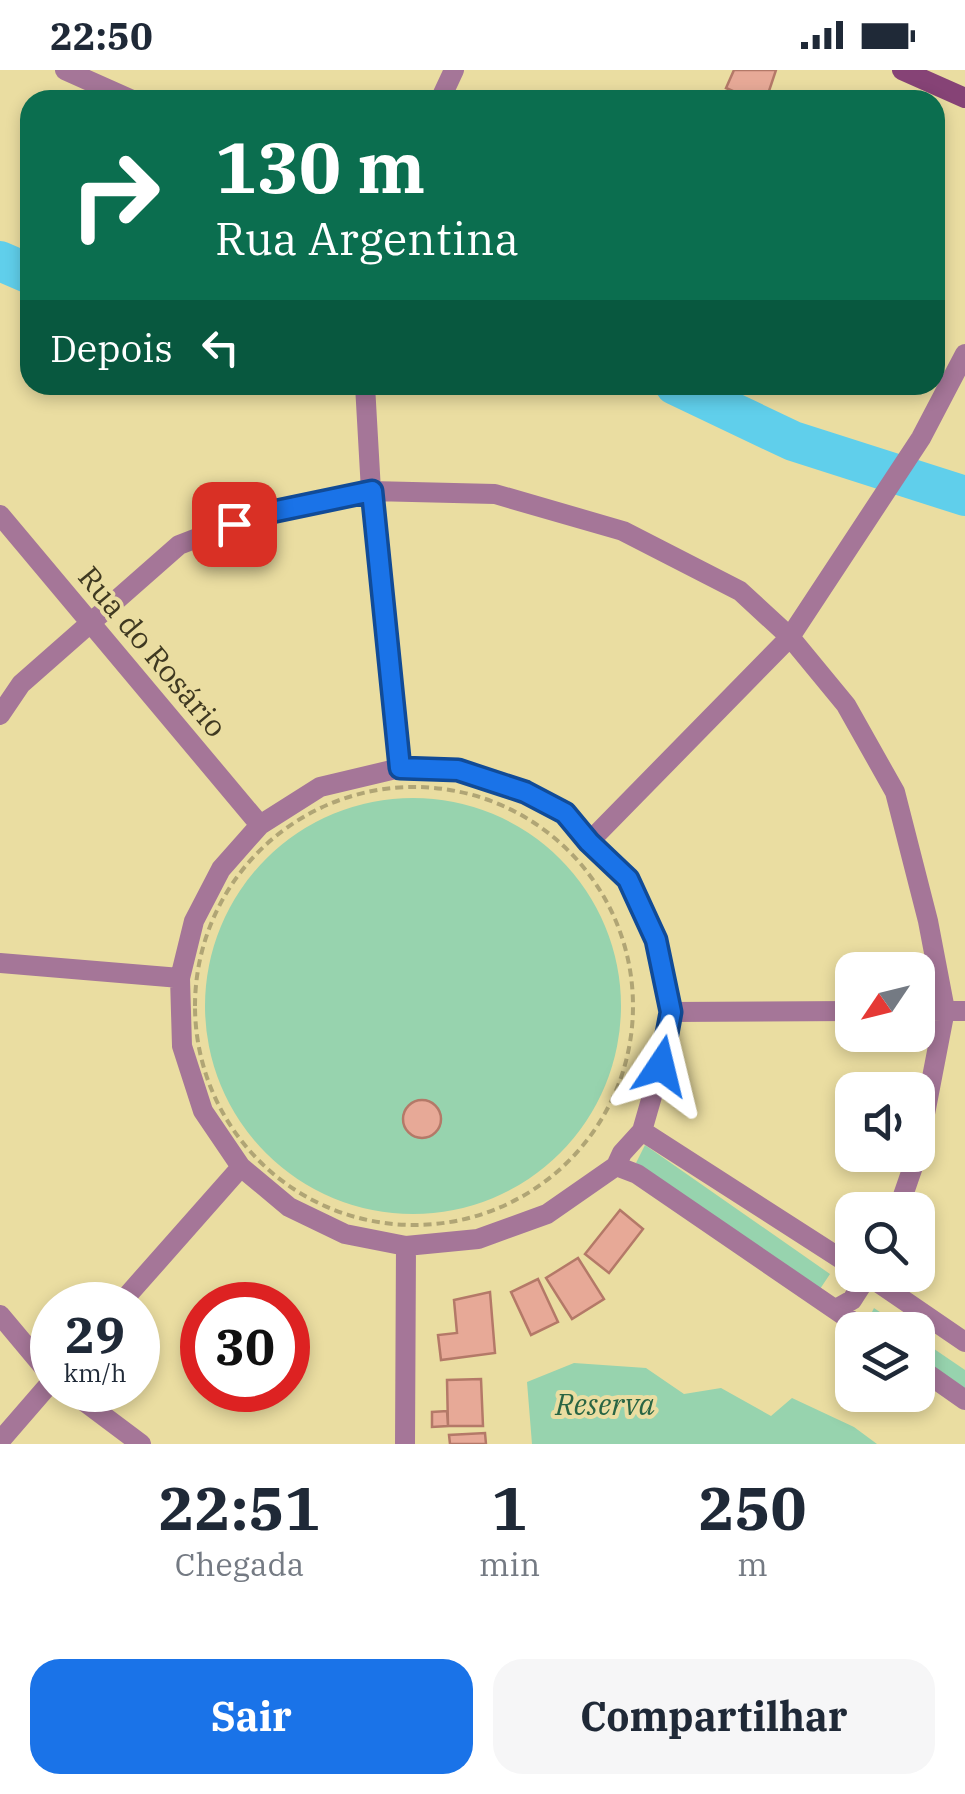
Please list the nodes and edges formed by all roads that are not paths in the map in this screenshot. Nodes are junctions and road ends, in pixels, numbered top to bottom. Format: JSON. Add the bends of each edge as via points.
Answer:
{"nodes":[{"id":1,"x":64,"y":70,"type":"edge"},
{"id":2,"x":902,"y":70,"type":"edge"},
{"id":3,"x":109,"y":90,"type":"edge"},
{"id":4,"x":965,"y":98,"type":"edge"},
{"id":5,"x":965,"y":354,"type":"edge"},
{"id":6,"x":945,"y":392,"type":"edge"},
{"id":7,"x":366,"y":395,"type":"edge"},
{"id":8,"x":944,"y":395,"type":"edge"},
{"id":9,"x":372,"y":491,"type":"junction"},
{"id":10,"x":0,"y":515,"type":"edge"},
{"id":11,"x":88,"y":623,"type":"junction"},
{"id":12,"x":790,"y":638,"type":"junction"},
{"id":13,"x":0,"y":715,"type":"edge"},
{"id":14,"x":400,"y":768,"type":"junction"},
{"id":15,"x":260,"y":826,"type":"junction"},
{"id":16,"x":589,"y":842,"type":"junction"},
{"id":17,"x":0,"y":962,"type":"edge"},
{"id":18,"x":180,"y":978,"type":"junction"},
{"id":19,"x":835,"y":1011,"type":"edge"},
{"id":20,"x":955,"y":1011,"type":"edge"},
{"id":21,"x":671,"y":1012,"type":"junction"},
{"id":22,"x":935,"y":1086,"type":"edge"},
{"id":23,"x":642,"y":1131,"type":"junction"},
{"id":24,"x":616,"y":1166,"type":"junction"},
{"id":25,"x":241,"y":1167,"type":"junction"},
{"id":26,"x":406,"y":1246,"type":"junction"},
{"id":27,"x":835,"y":1255,"type":"edge"},
{"id":28,"x":140,"y":1282,"type":"edge"},
{"id":29,"x":857,"y":1292,"type":"edge"},
{"id":30,"x":893,"y":1292,"type":"edge"},
{"id":31,"x":836,"y":1309,"type":"junction"},
{"id":32,"x":840,"y":1312,"type":"edge"},
{"id":33,"x":0,"y":1315,"type":"edge"},
{"id":34,"x":965,"y":1342,"type":"edge"},
{"id":35,"x":30,"y":1352,"type":"edge"},
{"id":36,"x":935,"y":1379,"type":"edge"},
{"id":37,"x":965,"y":1400,"type":"edge"},
{"id":38,"x":30,"y":1405,"type":"edge"},
{"id":39,"x":99,"y":1412,"type":"edge"},
{"id":40,"x":0,"y":1441,"type":"edge"},
{"id":41,"x":142,"y":1444,"type":"edge"},
{"id":42,"x":405,"y":1444,"type":"edge"}],
"edges":[{"from":1,"to":3,"type":"street"},
{"from":2,"to":4,"type":"street"},
{"from":5,"to":6,"type":"street"},
{"from":7,"to":9,"type":"street"},
{"from":8,"to":12,"type":"street"},
{"from":9,"to":11,"type":"street","via":[[262,514],[179,545]]},
{"from":9,"to":12,"type":"street","via":[[496,494],[623,532],[740,591]]},
{"from":9,"to":14,"type":"street"},
{"from":10,"to":11,"type":"street","name":"Rua do Rosário"},
{"from":11,"to":13,"type":"street","via":[[21,684]]},
{"from":11,"to":15,"type":"street","name":"Rua do Rosário"},
{"from":12,"to":16,"type":"street"},
{"from":12,"to":20,"type":"street","via":[[846,705],[895,792]]},
{"from":14,"to":15,"type":"street","via":[[320,787]]},
{"from":14,"to":16,"type":"street","via":[[458,770],[525,792],[565,813]]},
{"from":15,"to":18,"type":"street","via":[[221,870],[203,904]]},
{"from":16,"to":21,"type":"street","via":[[628,879],[656,940]]},
{"from":17,"to":18,"type":"street"},
{"from":18,"to":25,"type":"street","via":[[182,1046],[204,1111]]},
{"from":19,"to":21,"type":"street"},
{"from":20,"to":22,"type":"street"},
{"from":21,"to":23,"type":"street"},
{"from":23,"to":24,"type":"street"},
{"from":23,"to":27,"type":"street"},
{"from":24,"to":26,"type":"street","via":[[547,1214],[478,1239]]},
{"from":24,"to":31,"type":"street"},
{"from":25,"to":26,"type":"street","via":[[289,1207],[345,1234]]},
{"from":25,"to":28,"type":"street"},
{"from":26,"to":42,"type":"street"},
{"from":29,"to":31,"type":"street"},
{"from":30,"to":34,"type":"street"},
{"from":31,"to":32,"type":"street"},
{"from":33,"to":35,"type":"street"},
{"from":36,"to":37,"type":"street"},
{"from":38,"to":40,"type":"street"},
{"from":39,"to":41,"type":"street"}]}
